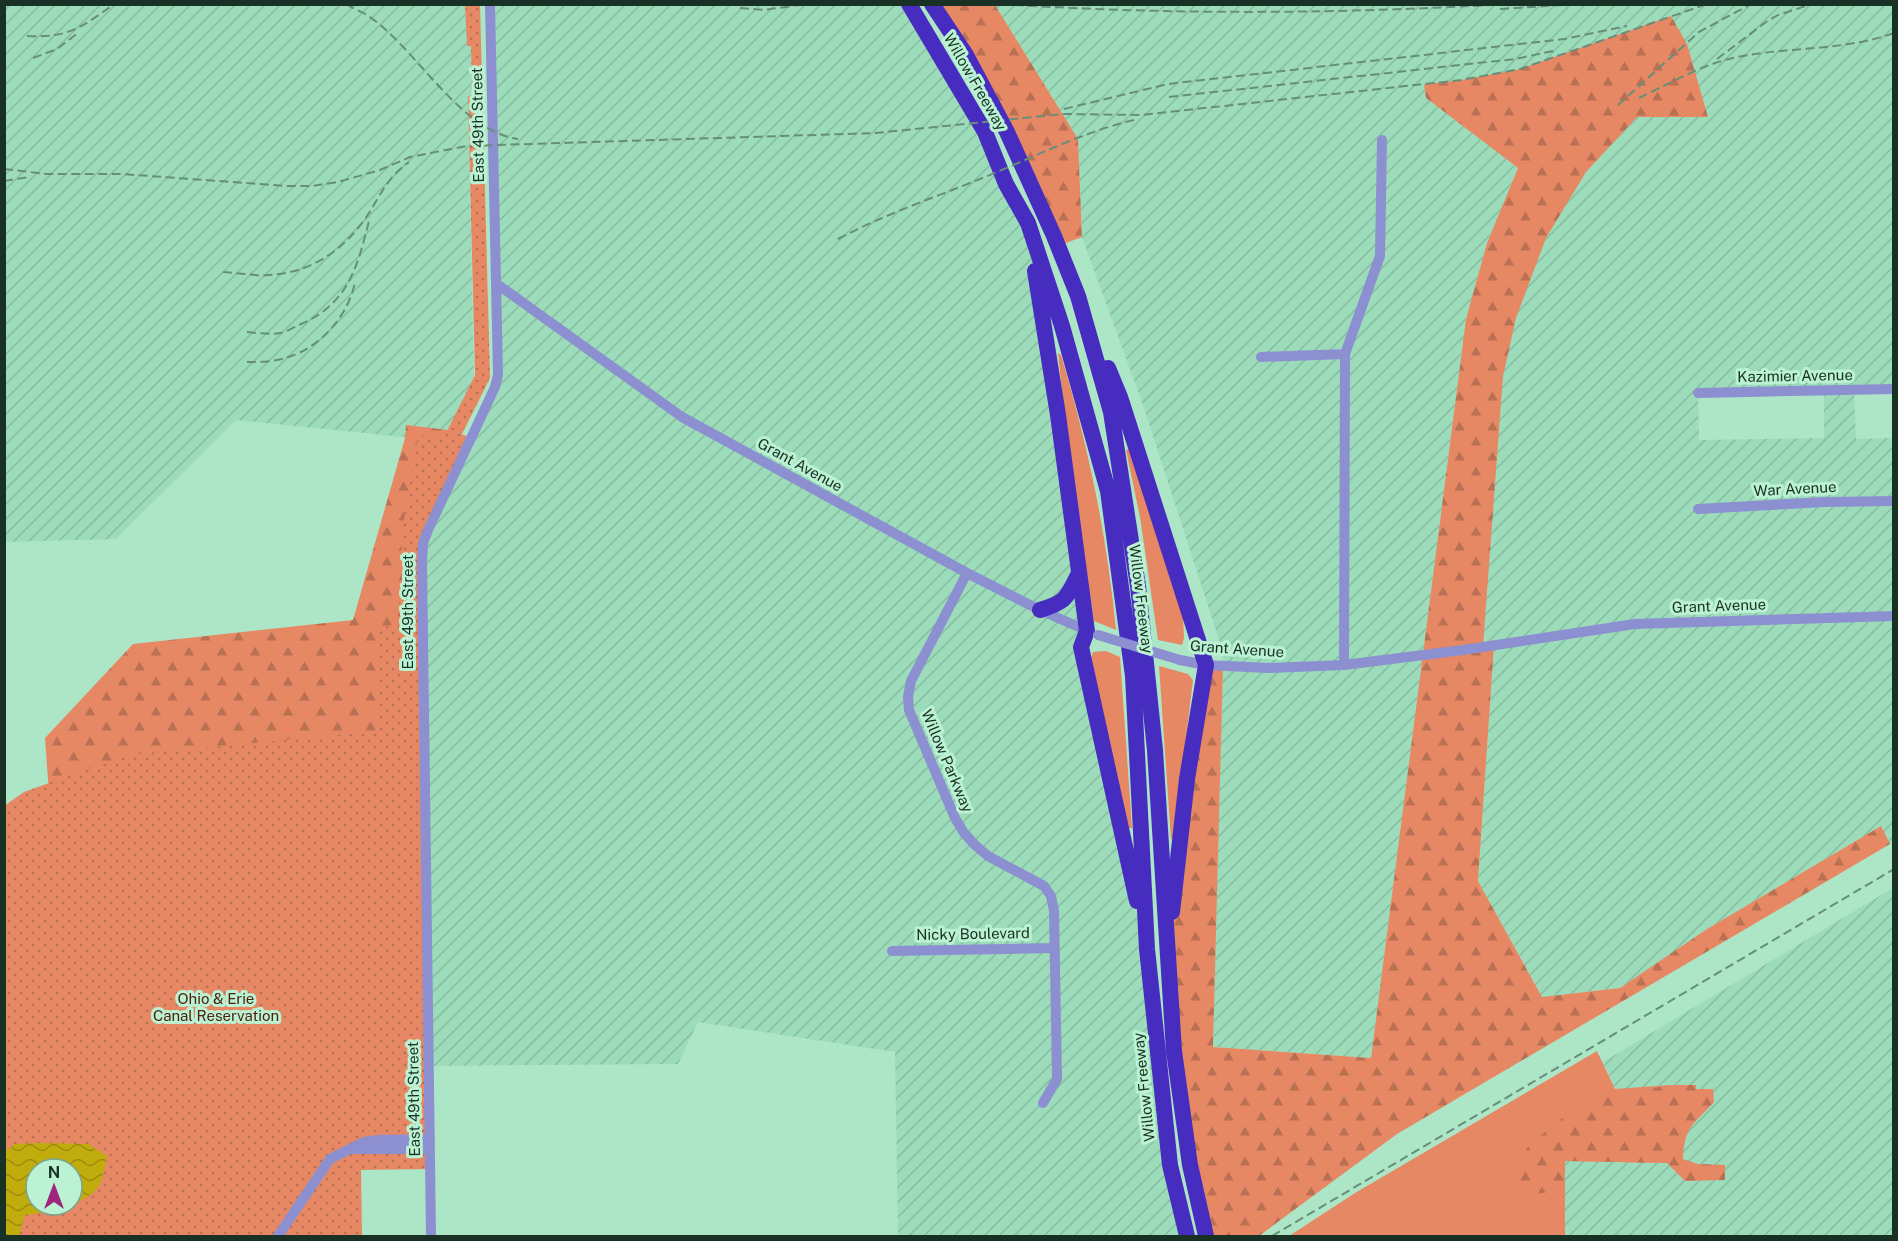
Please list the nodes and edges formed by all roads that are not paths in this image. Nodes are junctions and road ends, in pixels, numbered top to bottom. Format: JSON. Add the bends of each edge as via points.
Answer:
{"nodes":[{"id":1,"x":490,"y":4,"type":"edge"},
{"id":2,"x":909,"y":4,"type":"edge"},
{"id":3,"x":932,"y":4,"type":"edge"},
{"id":4,"x":1382,"y":140,"type":"dead end"},
{"id":5,"x":1028,"y":223,"type":"junction"},
{"id":6,"x":497,"y":284,"type":"junction"},
{"id":7,"x":1078,"y":296,"type":"junction"},
{"id":8,"x":1345,"y":354,"type":"junction"},
{"id":9,"x":1261,"y":357,"type":"dead end"},
{"id":10,"x":1893,"y":389,"type":"edge"},
{"id":11,"x":1698,"y":393,"type":"dead end"},
{"id":12,"x":1893,"y":501,"type":"edge"},
{"id":13,"x":1698,"y":509,"type":"dead end"},
{"id":14,"x":966,"y":573,"type":"junction"},
{"id":15,"x":1078,"y":575,"type":"junction"},
{"id":16,"x":1040,"y":610,"type":"junction"},
{"id":17,"x":1893,"y":616,"type":"edge"},
{"id":18,"x":1092,"y":633,"type":"junction"},
{"id":19,"x":1206,"y":665,"type":"junction"},
{"id":20,"x":1344,"y":665,"type":"junction"},
{"id":21,"x":1054,"y":948,"type":"junction"},
{"id":22,"x":1147,"y":949,"type":"junction"},
{"id":23,"x":892,"y":951,"type":"dead end"},
{"id":24,"x":1167,"y":960,"type":"junction"},
{"id":25,"x":1043,"y":1103,"type":"dead end"},
{"id":26,"x":430,"y":1144,"type":"junction"},
{"id":27,"x":278,"y":1236,"type":"edge"},
{"id":28,"x":431,"y":1236,"type":"edge"},
{"id":29,"x":1188,"y":1236,"type":"edge"},
{"id":30,"x":1206,"y":1236,"type":"edge"}],
"edges":[{"from":1,"to":6,"type":"street","name":"East 49th Street"},
{"from":2,"to":5,"type":"highway","name":"Willow Freeway","via":[[985,132],[1006,184]]},
{"from":3,"to":7,"type":"highway","name":"Willow Freeway","via":[[966,55],[1007,132]]},
{"from":4,"to":8,"type":"street","via":[[1380,256]]},
{"from":5,"to":15,"type":"highway","via":[[1059,415]]},
{"from":5,"to":22,"type":"highway","name":"Willow Freeway","via":[[1062,326],[1108,491],[1118,551],[1133,676]]},
{"from":6,"to":14,"type":"street","name":"Grant Avenue","via":[[682,417]]},
{"from":6,"to":26,"type":"street","name":"East 49th Street","via":[[495,387],[423,543]]},
{"from":7,"to":19,"type":"highway","via":[[1120,397]]},
{"from":7,"to":24,"type":"highway","name":"Willow Freeway","via":[[1111,412],[1138,586],[1155,750]]},
{"from":8,"to":9,"type":"street"},
{"from":8,"to":20,"type":"street"},
{"from":10,"to":11,"type":"street","name":"Kazimier Avenue"},
{"from":12,"to":13,"type":"street","name":"War Avenue"},
{"from":14,"to":16,"type":"street","name":"Grant Avenue"},
{"from":14,"to":21,"type":"street","name":"Willow Parkway","via":[[911,681],[909,710],[954,818],[964,833],[988,856],[1048,890],[1054,911]]},
{"from":15,"to":16,"type":"highway","via":[[1067,598]]},
{"from":15,"to":18,"type":"highway"},
{"from":16,"to":18,"type":"street","name":"Grant Avenue"},
{"from":17,"to":20,"type":"street","name":"Grant Avenue","via":[[1635,624]]},
{"from":18,"to":19,"type":"street","name":"Grant Avenue","bridge":true},
{"from":18,"to":22,"type":"highway","via":[[1082,647]]},
{"from":19,"to":20,"type":"street","name":"Grant Avenue"},
{"from":19,"to":24,"type":"highway","via":[[1187,780]]},
{"from":21,"to":23,"type":"street","name":"Nicky Boulevard"},
{"from":21,"to":25,"type":"street","name":"Willow Parkway","via":[[1057,1079]]},
{"from":22,"to":29,"type":"highway","name":"Willow Freeway","via":[[1170,1166]]},
{"from":24,"to":30,"type":"highway","name":"Willow Freeway","via":[[1174,1051],[1190,1165]]},
{"from":26,"to":27,"type":"street","via":[[348,1149],[330,1159]]},
{"from":26,"to":28,"type":"street","name":"East 49th Street"}]}
